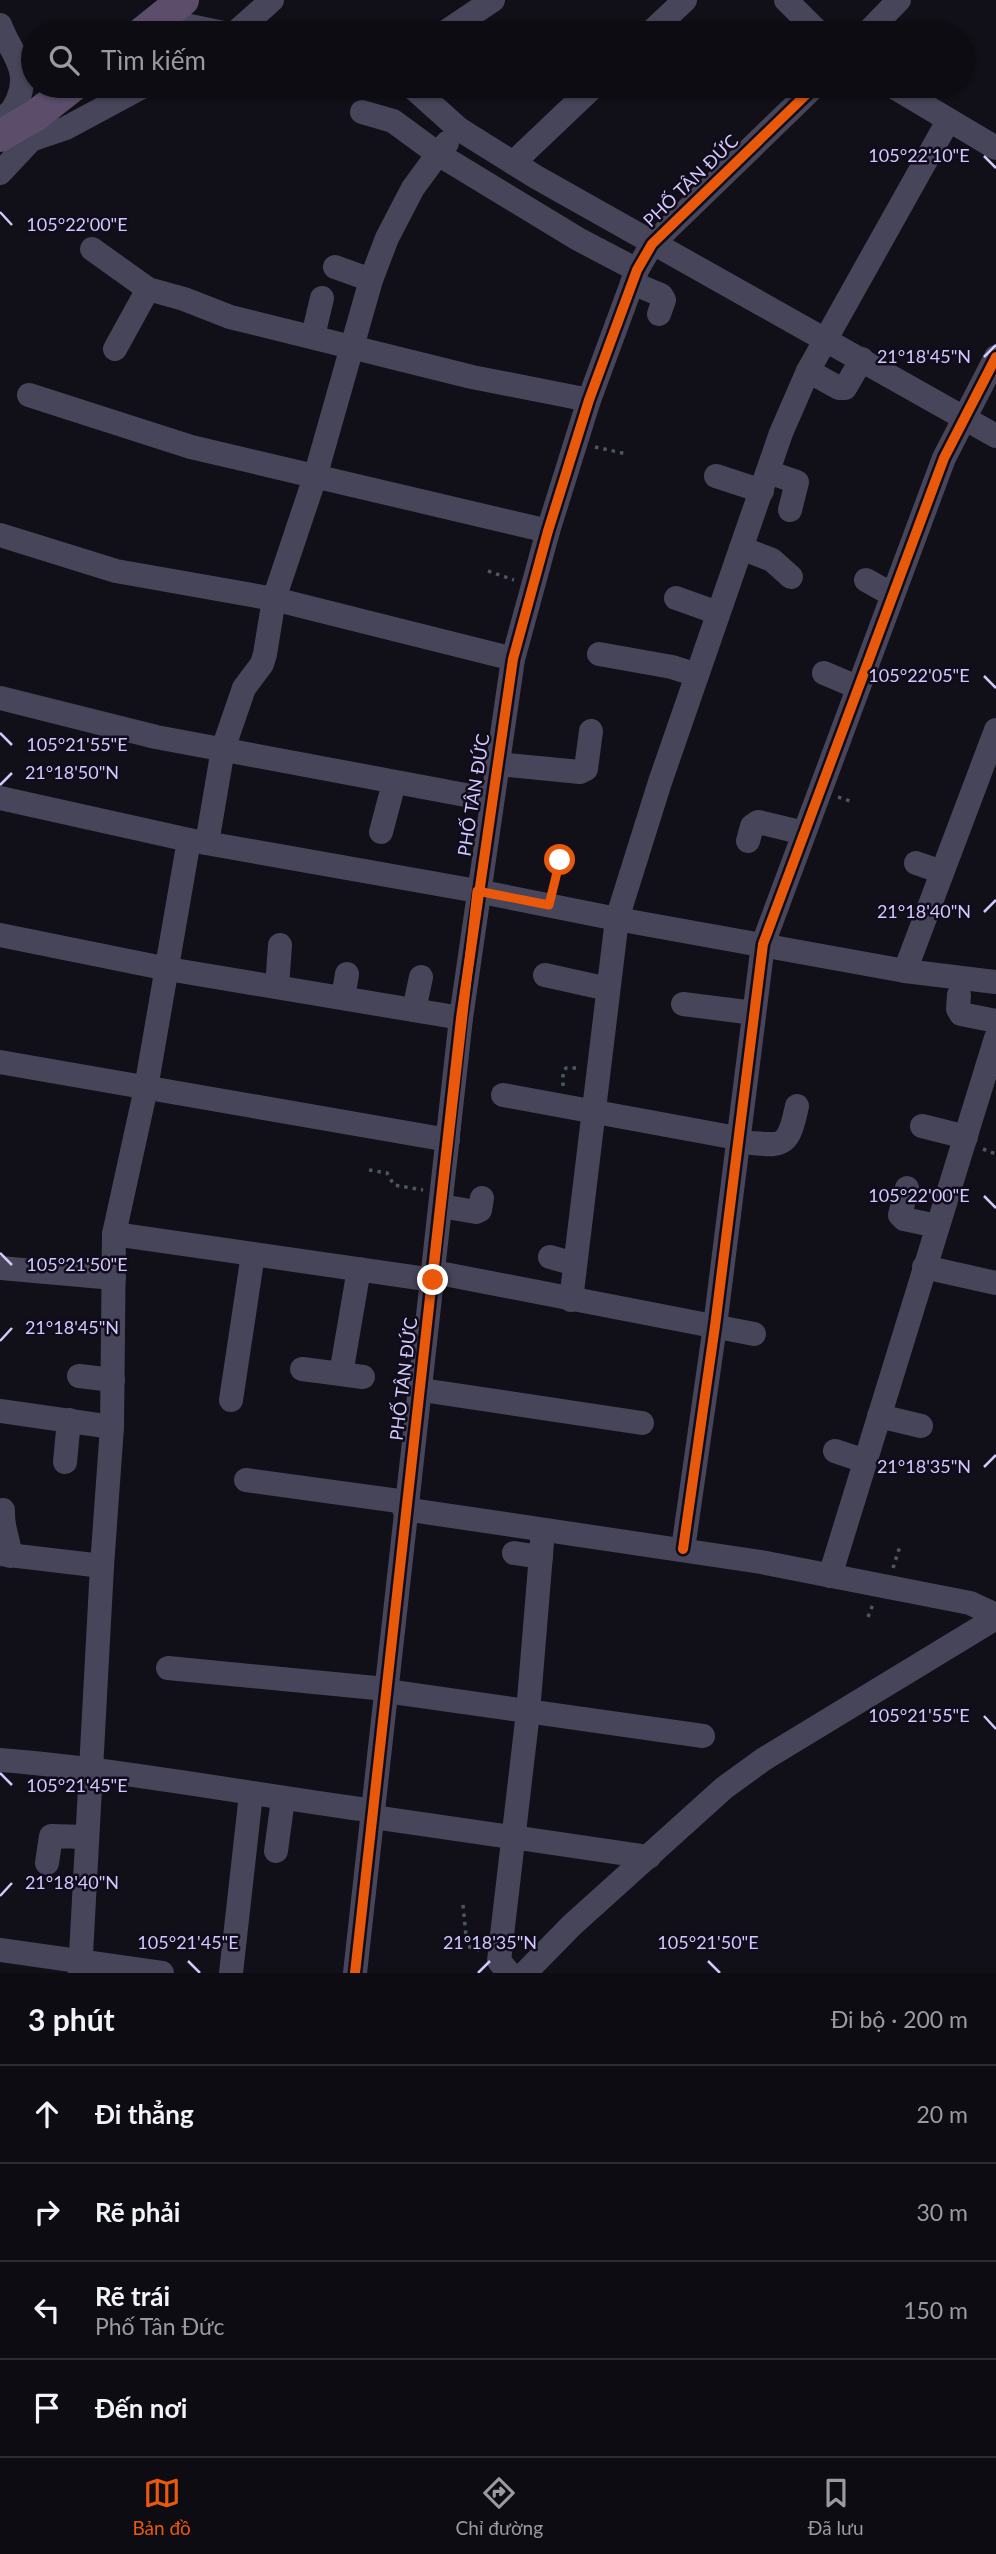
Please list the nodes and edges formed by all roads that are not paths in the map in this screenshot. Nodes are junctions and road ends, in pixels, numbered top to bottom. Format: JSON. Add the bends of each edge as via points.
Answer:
{"nodes":[{"id":1,"x":272,"y":0,"type":"edge"},
{"id":2,"x":494,"y":0,"type":"edge"},
{"id":3,"x":685,"y":0,"type":"edge"},
{"id":4,"x":786,"y":0,"type":"edge"},
{"id":5,"x":899,"y":0,"type":"edge"},
{"id":6,"x":248,"y":21,"type":"edge"},
{"id":7,"x":462,"y":21,"type":"edge"},
{"id":8,"x":663,"y":21,"type":"edge"},
{"id":9,"x":807,"y":21,"type":"edge"},
{"id":10,"x":879,"y":21,"type":"edge"},
{"id":11,"x":0,"y":25,"type":"edge"},
{"id":12,"x":21,"y":65,"type":"edge"},
{"id":13,"x":21,"y":93,"type":"edge"},
{"id":14,"x":56,"y":98,"type":"edge"},
{"id":15,"x":122,"y":98,"type":"edge"},
{"id":16,"x":425,"y":98,"type":"edge"},
{"id":17,"x":581,"y":98,"type":"edge"},
{"id":18,"x":803,"y":98,"type":"edge"},
{"id":19,"x":911,"y":98,"type":"edge"},
{"id":20,"x":362,"y":112,"type":"dead end"},
{"id":21,"x":948,"y":121,"type":"junction"},
{"id":22,"x":459,"y":128,"type":"junction"},
{"id":23,"x":12,"y":130,"type":"edge"},
{"id":24,"x":996,"y":148,"type":"edge"},
{"id":25,"x":438,"y":154,"type":"junction"},
{"id":26,"x":513,"y":163,"type":"junction"},
{"id":27,"x":0,"y":173,"type":"edge"},
{"id":28,"x":652,"y":244,"type":"junction"},
{"id":29,"x":92,"y":249,"type":"dead end"},
{"id":30,"x":335,"y":267,"type":"dead end"},
{"id":31,"x":634,"y":276,"type":"junction"},
{"id":32,"x":371,"y":280,"type":"junction"},
{"id":33,"x":148,"y":289,"type":"junction"},
{"id":34,"x":322,"y":298,"type":"dead end"},
{"id":35,"x":659,"y":314,"type":"dead end"},
{"id":36,"x":313,"y":337,"type":"junction"},
{"id":37,"x":826,"y":338,"type":"junction"},
{"id":38,"x":352,"y":347,"type":"junction"},
{"id":39,"x":115,"y":349,"type":"dead end"},
{"id":40,"x":996,"y":357,"type":"edge"},
{"id":41,"x":862,"y":359,"type":"junction"},
{"id":42,"x":807,"y":371,"type":"junction"},
{"id":43,"x":29,"y":395,"type":"dead end"},
{"id":44,"x":589,"y":400,"type":"junction"},
{"id":45,"x":962,"y":417,"type":"junction"},
{"id":46,"x":996,"y":436,"type":"edge"},
{"id":47,"x":716,"y":476,"type":"dead end"},
{"id":48,"x":315,"y":477,"type":"junction"},
{"id":49,"x":765,"y":481,"type":"junction"},
{"id":50,"x":790,"y":510,"type":"dead end"},
{"id":51,"x":548,"y":531,"type":"junction"},
{"id":52,"x":0,"y":535,"type":"edge"},
{"id":53,"x":741,"y":548,"type":"junction"},
{"id":54,"x":791,"y":577,"type":"dead end"},
{"id":55,"x":866,"y":580,"type":"dead end"},
{"id":56,"x":891,"y":594,"type":"junction"},
{"id":57,"x":676,"y":598,"type":"dead end"},
{"id":58,"x":274,"y":599,"type":"junction"},
{"id":59,"x":718,"y":613,"type":"junction"},
{"id":60,"x":599,"y":654,"type":"dead end"},
{"id":61,"x":651,"y":655,"type":"dead end"},
{"id":62,"x":513,"y":659,"type":"junction"},
{"id":63,"x":698,"y":671,"type":"junction"},
{"id":64,"x":824,"y":673,"type":"dead end"},
{"id":65,"x":857,"y":687,"type":"junction"},
{"id":66,"x":0,"y":698,"type":"edge"},
{"id":67,"x":996,"y":730,"type":"edge"},
{"id":68,"x":591,"y":731,"type":"dead end"},
{"id":69,"x":223,"y":749,"type":"junction"},
{"id":70,"x":497,"y":764,"type":"junction"},
{"id":71,"x":394,"y":783,"type":"junction"},
{"id":72,"x":0,"y":798,"type":"edge"},
{"id":73,"x":492,"y":800,"type":"junction"},
{"id":74,"x":381,"y":832,"type":"dead end"},
{"id":75,"x":804,"y":833,"type":"junction"},
{"id":76,"x":198,"y":841,"type":"junction"},
{"id":77,"x":748,"y":841,"type":"dead end"},
{"id":78,"x":916,"y":863,"type":"dead end"},
{"id":79,"x":942,"y":872,"type":"junction"},
{"id":80,"x":477,"y":891,"type":"junction"},
{"id":81,"x":617,"y":919,"type":"junction"},
{"id":82,"x":0,"y":935,"type":"edge"},
{"id":83,"x":764,"y":944,"type":"junction"},
{"id":84,"x":281,"y":945,"type":"dead end"},
{"id":85,"x":168,"y":969,"type":"junction"},
{"id":86,"x":905,"y":971,"type":"junction"},
{"id":87,"x":545,"y":975,"type":"dead end"},
{"id":88,"x":421,"y":977,"type":"dead end"},
{"id":89,"x":996,"y":982,"type":"edge"},
{"id":90,"x":277,"y":987,"type":"junction"},
{"id":91,"x":608,"y":989,"type":"junction"},
{"id":92,"x":959,"y":995,"type":"dead end"},
{"id":93,"x":683,"y":1004,"type":"dead end"},
{"id":94,"x":414,"y":1010,"type":"junction"},
{"id":95,"x":754,"y":1013,"type":"junction"},
{"id":96,"x":461,"y":1018,"type":"junction"},
{"id":97,"x":996,"y":1021,"type":"edge"},
{"id":98,"x":996,"y":1038,"type":"edge"},
{"id":99,"x":0,"y":1062,"type":"edge"},
{"id":100,"x":990,"y":1080,"type":"edge"},
{"id":101,"x":146,"y":1088,"type":"junction"},
{"id":102,"x":503,"y":1095,"type":"dead end"},
{"id":103,"x":797,"y":1106,"type":"dead end"},
{"id":104,"x":594,"y":1111,"type":"junction"},
{"id":105,"x":922,"y":1126,"type":"dead end"},
{"id":106,"x":966,"y":1137,"type":"junction"},
{"id":107,"x":448,"y":1140,"type":"junction"},
{"id":108,"x":737,"y":1140,"type":"junction"},
{"id":109,"x":907,"y":1188,"type":"dead end"},
{"id":110,"x":482,"y":1198,"type":"dead end"},
{"id":111,"x":442,"y":1199,"type":"junction"},
{"id":112,"x":937,"y":1226,"type":"junction"},
{"id":113,"x":114,"y":1234,"type":"junction"},
{"id":114,"x":253,"y":1254,"type":"junction"},
{"id":115,"x":550,"y":1257,"type":"dead end"},
{"id":116,"x":575,"y":1264,"type":"junction"},
{"id":117,"x":924,"y":1267,"type":"junction"},
{"id":118,"x":0,"y":1268,"type":"edge"},
{"id":119,"x":359,"y":1269,"type":"junction"},
{"id":120,"x":434,"y":1276,"type":"junction"},
{"id":121,"x":114,"y":1278,"type":"junction"},
{"id":122,"x":996,"y":1283,"type":"edge"},
{"id":123,"x":571,"y":1300,"type":"junction"},
{"id":124,"x":715,"y":1326,"type":"junction"},
{"id":125,"x":754,"y":1334,"type":"dead end"},
{"id":126,"x":302,"y":1369,"type":"dead end"},
{"id":127,"x":79,"y":1376,"type":"dead end"},
{"id":128,"x":113,"y":1380,"type":"junction"},
{"id":129,"x":422,"y":1390,"type":"junction"},
{"id":130,"x":231,"y":1400,"type":"dead end"},
{"id":131,"x":0,"y":1411,"type":"edge"},
{"id":132,"x":879,"y":1416,"type":"junction"},
{"id":133,"x":69,"y":1420,"type":"junction"},
{"id":134,"x":642,"y":1423,"type":"dead end"},
{"id":135,"x":920,"y":1426,"type":"dead end"},
{"id":136,"x":113,"y":1427,"type":"junction"},
{"id":137,"x":835,"y":1451,"type":"dead end"},
{"id":138,"x":865,"y":1461,"type":"junction"},
{"id":139,"x":65,"y":1462,"type":"dead end"},
{"id":140,"x":246,"y":1480,"type":"dead end"},
{"id":141,"x":405,"y":1505,"type":"junction"},
{"id":142,"x":3,"y":1510,"type":"dead end"},
{"id":143,"x":543,"y":1530,"type":"junction"},
{"id":144,"x":683,"y":1549,"type":"junction"},
{"id":145,"x":514,"y":1553,"type":"dead end"},
{"id":146,"x":5,"y":1555,"type":"edge"},
{"id":147,"x":541,"y":1557,"type":"junction"},
{"id":148,"x":102,"y":1566,"type":"junction"},
{"id":149,"x":830,"y":1576,"type":"junction"},
{"id":150,"x":996,"y":1616,"type":"edge"},
{"id":151,"x":168,"y":1668,"type":"dead end"},
{"id":152,"x":386,"y":1690,"type":"junction"},
{"id":153,"x":528,"y":1712,"type":"junction"},
{"id":154,"x":703,"y":1736,"type":"dead end"},
{"id":155,"x":0,"y":1760,"type":"edge"},
{"id":156,"x":90,"y":1767,"type":"junction"},
{"id":157,"x":251,"y":1794,"type":"junction"},
{"id":158,"x":283,"y":1799,"type":"junction"},
{"id":159,"x":374,"y":1814,"type":"junction"},
{"id":160,"x":87,"y":1837,"type":"junction"},
{"id":161,"x":513,"y":1837,"type":"junction"},
{"id":162,"x":276,"y":1852,"type":"dead end"},
{"id":163,"x":649,"y":1857,"type":"junction"},
{"id":164,"x":47,"y":1863,"type":"dead end"},
{"id":165,"x":0,"y":1950,"type":"edge"},
{"id":166,"x":504,"y":1963,"type":"edge"},
{"id":167,"x":80,"y":1968,"type":"edge"},
{"id":168,"x":163,"y":1973,"type":"edge"},
{"id":169,"x":231,"y":1973,"type":"edge"},
{"id":170,"x":355,"y":1973,"type":"edge"},
{"id":171,"x":524,"y":1973,"type":"edge"}],
"edges":[{"from":1,"to":6,"type":"street"},
{"from":2,"to":7,"type":"street"},
{"from":3,"to":8,"type":"street"},
{"from":4,"to":9,"type":"street"},
{"from":5,"to":10,"type":"street"},
{"from":11,"to":12,"type":"street"},
{"from":13,"to":23,"type":"street","via":[[12,113]]},
{"from":14,"to":23,"type":"main road"},
{"from":15,"to":23,"type":"street","via":[[66,128]]},
{"from":16,"to":22,"type":"street"},
{"from":17,"to":26,"type":"street"},
{"from":18,"to":28,"type":"street","name":"PHỐ TÂN ĐỨC"},
{"from":19,"to":21,"type":"street"},
{"from":20,"to":25,"type":"street","via":[[393,121]]},
{"from":21,"to":24,"type":"street"},
{"from":21,"to":37,"type":"street"},
{"from":22,"to":25,"type":"street"},
{"from":22,"to":26,"type":"street"},
{"from":23,"to":27,"type":"street"},
{"from":25,"to":31,"type":"street"},
{"from":25,"to":32,"type":"street","via":[[413,188]]},
{"from":26,"to":28,"type":"street"},
{"from":28,"to":31,"type":"street","name":"PHỐ TÂN ĐỨC"},
{"from":28,"to":37,"type":"street"},
{"from":29,"to":33,"type":"street"},
{"from":30,"to":32,"type":"street"},
{"from":31,"to":35,"type":"street","via":[[661,295],[664,300]]},
{"from":31,"to":44,"type":"street","name":"PHỐ TÂN ĐỨC"},
{"from":32,"to":38,"type":"street"},
{"from":33,"to":36,"type":"street","via":[[230,317]]},
{"from":33,"to":39,"type":"street"},
{"from":34,"to":36,"type":"street"},
{"from":36,"to":38,"type":"street"},
{"from":37,"to":41,"type":"street"},
{"from":37,"to":42,"type":"street"},
{"from":38,"to":44,"type":"street"},
{"from":38,"to":48,"type":"street"},
{"from":40,"to":45,"type":"street"},
{"from":41,"to":42,"type":"street","via":[[845,388]]},
{"from":41,"to":45,"type":"street"},
{"from":42,"to":49,"type":"street"},
{"from":43,"to":48,"type":"street","via":[[191,447]]},
{"from":44,"to":51,"type":"street","name":"PHỐ TÂN ĐỨC"},
{"from":45,"to":46,"type":"street"},
{"from":45,"to":56,"type":"street"},
{"from":47,"to":49,"type":"street"},
{"from":48,"to":51,"type":"street"},
{"from":48,"to":58,"type":"street"},
{"from":49,"to":50,"type":"street","via":[[797,482]]},
{"from":49,"to":53,"type":"street"},
{"from":51,"to":62,"type":"street","name":"PHỐ TÂN ĐỨC"},
{"from":52,"to":58,"type":"street","via":[[116,571]]},
{"from":53,"to":54,"type":"street","via":[[772,560]]},
{"from":53,"to":59,"type":"street"},
{"from":55,"to":56,"type":"street"},
{"from":56,"to":65,"type":"street"},
{"from":57,"to":59,"type":"street"},
{"from":58,"to":62,"type":"street"},
{"from":58,"to":69,"type":"street","via":[[262,664],[244,688]]},
{"from":59,"to":63,"type":"street"},
{"from":60,"to":63,"type":"street"},
{"from":61,"to":63,"type":"street"},
{"from":62,"to":70,"type":"street","name":"PHỐ TÂN ĐỨC"},
{"from":63,"to":81,"type":"street"},
{"from":64,"to":65,"type":"street"},
{"from":65,"to":75,"type":"street"},
{"from":66,"to":69,"type":"street"},
{"from":67,"to":79,"type":"street"},
{"from":68,"to":70,"type":"street","via":[[586,769],[580,772]]},
{"from":69,"to":71,"type":"street"},
{"from":69,"to":76,"type":"street"},
{"from":70,"to":73,"type":"street","name":"PHỐ TÂN ĐỨC"},
{"from":71,"to":73,"type":"street"},
{"from":71,"to":74,"type":"street"},
{"from":72,"to":76,"type":"street"},
{"from":73,"to":80,"type":"street","name":"PHỐ TÂN ĐỨC"},
{"from":75,"to":77,"type":"street","via":[[758,822]]},
{"from":75,"to":83,"type":"street"},
{"from":76,"to":80,"type":"street"},
{"from":76,"to":85,"type":"street"},
{"from":78,"to":79,"type":"street"},
{"from":79,"to":86,"type":"street"},
{"from":80,"to":81,"type":"street"},
{"from":80,"to":96,"type":"street","name":"PHỐ TÂN ĐỨC"},
{"from":81,"to":83,"type":"street"},
{"from":81,"to":91,"type":"street"},
{"from":82,"to":85,"type":"street"},
{"from":83,"to":86,"type":"street"},
{"from":83,"to":95,"type":"street"},
{"from":84,"to":90,"type":"street"},
{"from":85,"to":90,"type":"street"},
{"from":85,"to":101,"type":"street"},
{"from":86,"to":89,"type":"street"},
{"from":87,"to":91,"type":"street"},
{"from":88,"to":94,"type":"street"},
{"from":90,"to":94,"type":"street","via":[[345,986]]},
{"from":91,"to":104,"type":"street"},
{"from":92,"to":97,"type":"street","via":[[961,1014]]},
{"from":93,"to":95,"type":"street"},
{"from":94,"to":96,"type":"street"},
{"from":95,"to":108,"type":"street"},
{"from":96,"to":107,"type":"street","name":"PHỐ TÂN ĐỨC"},
{"from":98,"to":100,"type":"street"},
{"from":99,"to":101,"type":"street"},
{"from":100,"to":106,"type":"street"},
{"from":101,"to":107,"type":"street"},
{"from":101,"to":113,"type":"street"},
{"from":102,"to":104,"type":"street"},
{"from":103,"to":108,"type":"street","via":[[791,1136],[784,1142]]},
{"from":104,"to":108,"type":"street"},
{"from":104,"to":116,"type":"street"},
{"from":105,"to":106,"type":"street"},
{"from":106,"to":112,"type":"street"},
{"from":107,"to":111,"type":"street","name":"PHỐ TÂN ĐỨC"},
{"from":108,"to":124,"type":"street"},
{"from":109,"to":112,"type":"street","via":[[900,1215]]},
{"from":110,"to":111,"type":"street","via":[[476,1212]]},
{"from":111,"to":120,"type":"street","name":"PHỐ TÂN ĐỨC"},
{"from":112,"to":117,"type":"street"},
{"from":113,"to":114,"type":"street"},
{"from":113,"to":121,"type":"street"},
{"from":114,"to":119,"type":"street"},
{"from":114,"to":130,"type":"street"},
{"from":115,"to":116,"type":"street"},
{"from":116,"to":123,"type":"street"},
{"from":117,"to":122,"type":"street"},
{"from":117,"to":132,"type":"street"},
{"from":118,"to":121,"type":"street"},
{"from":119,"to":120,"type":"street"},
{"from":119,"to":126,"type":"street","via":[[352,1376]]},
{"from":120,"to":123,"type":"street"},
{"from":120,"to":129,"type":"street","name":"PHỐ TÂN ĐỨC"},
{"from":121,"to":128,"type":"street"},
{"from":123,"to":124,"type":"street"},
{"from":124,"to":125,"type":"street"},
{"from":124,"to":144,"type":"street"},
{"from":127,"to":128,"type":"street"},
{"from":128,"to":136,"type":"street"},
{"from":129,"to":134,"type":"street"},
{"from":129,"to":141,"type":"street","name":"PHỐ TÂN ĐỨC"},
{"from":131,"to":133,"type":"street"},
{"from":132,"to":135,"type":"street"},
{"from":132,"to":138,"type":"street"},
{"from":133,"to":136,"type":"street"},
{"from":133,"to":139,"type":"street"},
{"from":136,"to":148,"type":"street"},
{"from":137,"to":138,"type":"street"},
{"from":138,"to":149,"type":"street"},
{"from":140,"to":141,"type":"street"},
{"from":141,"to":143,"type":"street"},
{"from":141,"to":152,"type":"street","name":"PHỐ TÂN ĐỨC"},
{"from":142,"to":146,"type":"street","via":[[2,1529],[9,1545]]},
{"from":143,"to":144,"type":"street"},
{"from":143,"to":147,"type":"street"},
{"from":144,"to":149,"type":"street"},
{"from":145,"to":147,"type":"street"},
{"from":146,"to":148,"type":"street"},
{"from":147,"to":153,"type":"street"},
{"from":148,"to":156,"type":"street"},
{"from":149,"to":150,"type":"street","via":[[970,1603]]},
{"from":150,"to":163,"type":"street","via":[[764,1759],[724,1788]]},
{"from":151,"to":152,"type":"street"},
{"from":152,"to":153,"type":"street"},
{"from":152,"to":159,"type":"street","name":"PHỐ TÂN ĐỨC"},
{"from":153,"to":154,"type":"street"},
{"from":153,"to":161,"type":"street"},
{"from":155,"to":156,"type":"street"},
{"from":156,"to":157,"type":"street"},
{"from":156,"to":160,"type":"street"},
{"from":157,"to":158,"type":"street"},
{"from":157,"to":169,"type":"street"},
{"from":158,"to":159,"type":"street"},
{"from":158,"to":162,"type":"street"},
{"from":159,"to":161,"type":"street"},
{"from":159,"to":170,"type":"street","name":"PHỐ TÂN ĐỨC"},
{"from":160,"to":164,"type":"street","via":[[51,1836]]},
{"from":160,"to":167,"type":"street"},
{"from":161,"to":163,"type":"street"},
{"from":161,"to":166,"type":"street"},
{"from":163,"to":171,"type":"street"},
{"from":165,"to":167,"type":"street"},
{"from":167,"to":168,"type":"street"}]}
